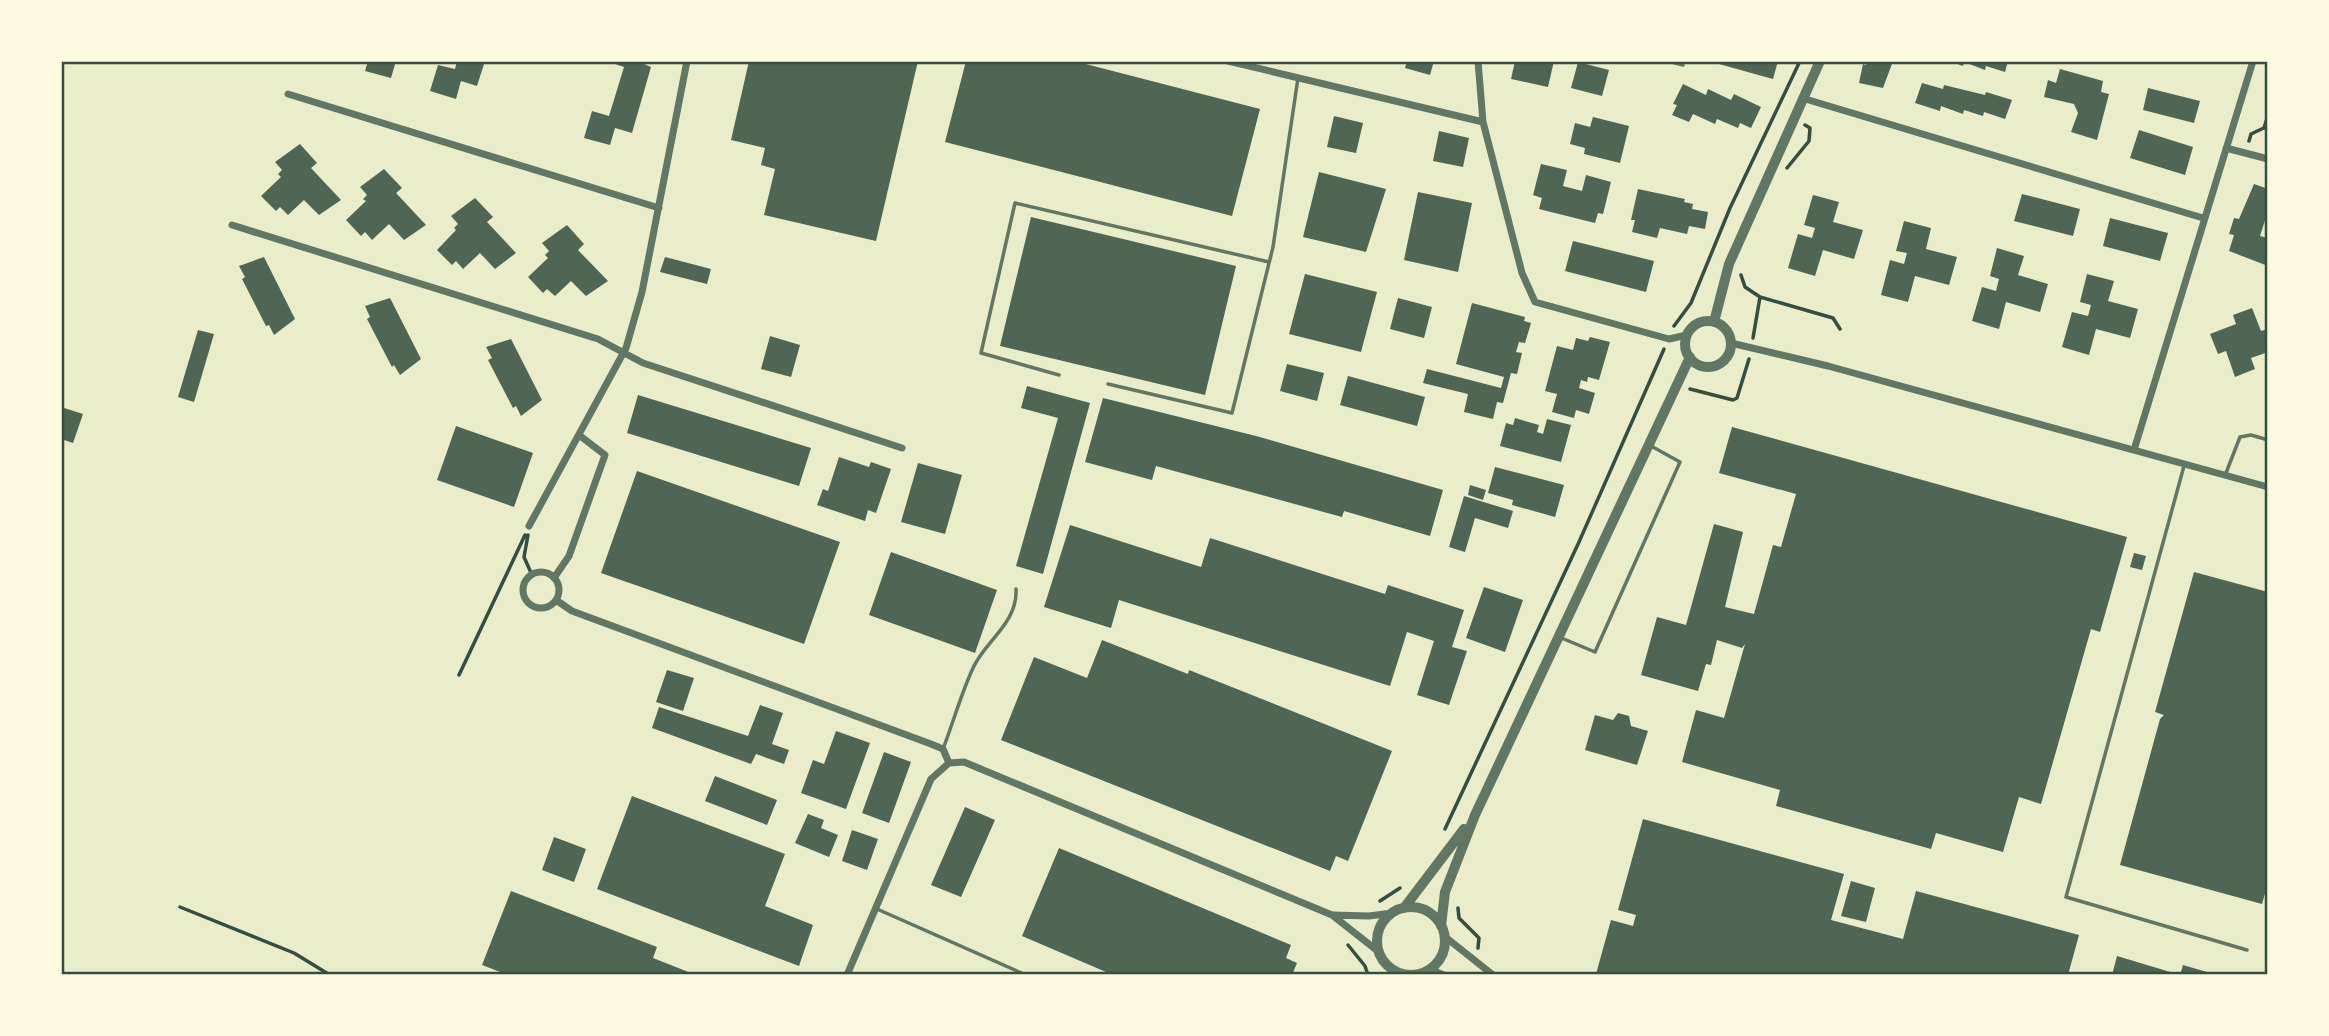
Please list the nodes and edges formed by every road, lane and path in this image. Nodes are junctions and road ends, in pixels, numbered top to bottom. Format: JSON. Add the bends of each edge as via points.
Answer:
{"nodes":[{"id":1,"x":687,"y":61,"type":"edge"},
{"id":2,"x":1228,"y":61,"type":"edge"},
{"id":3,"x":1478,"y":61,"type":"edge"},
{"id":4,"x":1668,"y":61,"type":"edge"},
{"id":5,"x":1800,"y":61,"type":"edge"},
{"id":6,"x":1819,"y":61,"type":"edge"},
{"id":7,"x":2253,"y":61,"type":"edge"},
{"id":8,"x":1683,"y":65,"type":"dead end"},
{"id":9,"x":1298,"y":78,"type":"junction"},
{"id":10,"x":288,"y":94,"type":"dead end"},
{"id":11,"x":1802,"y":98,"type":"junction"},
{"id":12,"x":1815,"y":102,"type":"junction"},
{"id":13,"x":2268,"y":115,"type":"edge"},
{"id":14,"x":1483,"y":122,"type":"junction"},
{"id":15,"x":1805,"y":125,"type":"junction"},
{"id":16,"x":2266,"y":127,"type":"edge"},
{"id":17,"x":1800,"y":136,"type":"dead end"},
{"id":18,"x":1795,"y":147,"type":"dead end"},
{"id":19,"x":2226,"y":148,"type":"junction"},
{"id":20,"x":2245,"y":153,"type":"junction"},
{"id":21,"x":2268,"y":159,"type":"edge"},
{"id":22,"x":1785,"y":169,"type":"junction"},
{"id":23,"x":1782,"y":175,"type":"dead end"},
{"id":24,"x":659,"y":208,"type":"junction"},
{"id":25,"x":2203,"y":219,"type":"junction"},
{"id":26,"x":232,"y":225,"type":"dead end"},
{"id":27,"x":1269,"y":262,"type":"junction"},
{"id":28,"x":1741,"y":270,"type":"dead end"},
{"id":29,"x":1760,"y":296,"type":"junction"},
{"id":30,"x":1714,"y":321,"type":"junction"},
{"id":31,"x":1840,"y":329,"type":"dead end"},
{"id":32,"x":1687,"y":335,"type":"junction"},
{"id":33,"x":1669,"y":339,"type":"junction"},
{"id":34,"x":1731,"y":343,"type":"junction"},
{"id":35,"x":1752,"y":347,"type":"junction"},
{"id":36,"x":624,"y":354,"type":"junction"},
{"id":37,"x":1689,"y":357,"type":"junction"},
{"id":38,"x":1059,"y":375,"type":"dead end"},
{"id":39,"x":1108,"y":384,"type":"dead end"},
{"id":40,"x":1686,"y":393,"type":"dead end"},
{"id":41,"x":579,"y":435,"type":"junction"},
{"id":42,"x":2268,"y":440,"type":"edge"},
{"id":43,"x":1647,"y":444,"type":"junction"},
{"id":44,"x":902,"y":448,"type":"dead end"},
{"id":45,"x":2134,"y":450,"type":"junction"},
{"id":46,"x":2185,"y":464,"type":"junction"},
{"id":47,"x":2226,"y":475,"type":"junction"},
{"id":48,"x":2268,"y":487,"type":"edge"},
{"id":49,"x":529,"y":526,"type":"junction"},
{"id":50,"x":532,"y":575,"type":"junction"},
{"id":51,"x":554,"y":578,"type":"junction"},
{"id":52,"x":1016,"y":589,"type":"dead end"},
{"id":53,"x":556,"y":600,"type":"junction"},
{"id":54,"x":1558,"y":636,"type":"junction"},
{"id":55,"x":459,"y":675,"type":"dead end"},
{"id":56,"x":943,"y":749,"type":"junction"},
{"id":57,"x":949,"y":763,"type":"junction"},
{"id":58,"x":1475,"y":815,"type":"junction"},
{"id":59,"x":1444,"y":831,"type":"dead end"},
{"id":60,"x":1405,"y":883,"type":"dead end"},
{"id":61,"x":1376,"y":902,"type":"dead end"},
{"id":62,"x":1457,"y":906,"type":"dead end"},
{"id":63,"x":180,"y":908,"type":"dead end"},
{"id":64,"x":1404,"y":908,"type":"junction"},
{"id":65,"x":876,"y":909,"type":"junction"},
{"id":66,"x":1392,"y":913,"type":"junction"},
{"id":67,"x":1332,"y":915,"type":"junction"},
{"id":68,"x":1343,"y":922,"type":"junction"},
{"id":69,"x":1443,"y":931,"type":"junction"},
{"id":70,"x":2247,"y":950,"type":"dead end"},
{"id":71,"x":1379,"y":952,"type":"junction"},
{"id":72,"x":1472,"y":958,"type":"junction"},
{"id":73,"x":1386,"y":970,"type":"edge"},
{"id":74,"x":1429,"y":970,"type":"junction"},
{"id":75,"x":1417,"y":974,"type":"edge"},
{"id":76,"x":330,"y":975,"type":"edge"},
{"id":77,"x":847,"y":975,"type":"edge"},
{"id":78,"x":1026,"y":975,"type":"edge"},
{"id":79,"x":1368,"y":975,"type":"edge"},
{"id":80,"x":1444,"y":975,"type":"edge"},
{"id":81,"x":1493,"y":975,"type":"edge"}],
"edges":[{"from":1,"to":24,"type":"street"},
{"from":2,"to":9,"type":"street"},
{"from":3,"to":14,"type":"street"},
{"from":4,"to":8,"type":"lane"},
{"from":5,"to":33,"type":"path","via":[[1691,303]]},
{"from":6,"to":11,"type":"street"},
{"from":7,"to":19,"type":"street"},
{"from":9,"to":14,"type":"street"},
{"from":9,"to":27,"type":"lane"},
{"from":10,"to":24,"type":"street"},
{"from":11,"to":12,"type":"street"},
{"from":11,"to":30,"type":"street","via":[[1729,264]]},
{"from":12,"to":15,"type":"path"},
{"from":12,"to":25,"type":"street"},
{"from":13,"to":16,"type":"path"},
{"from":14,"to":33,"type":"street","via":[[1522,273],[1535,302]]},
{"from":15,"to":17,"type":"path"},
{"from":15,"to":22,"type":"path","via":[[1810,128],[1809,141]]},
{"from":16,"to":20,"type":"path","via":[[2251,134]]},
{"from":18,"to":22,"type":"path"},
{"from":19,"to":20,"type":"street"},
{"from":19,"to":25,"type":"street"},
{"from":20,"to":21,"type":"street"},
{"from":22,"to":23,"type":"path"},
{"from":24,"to":36,"type":"street"},
{"from":25,"to":45,"type":"street"},
{"from":26,"to":36,"type":"street","via":[[598,339]]},
{"from":27,"to":38,"type":"lane","via":[[1015,203],[981,353]]},
{"from":27,"to":39,"type":"lane","via":[[1232,413]]},
{"from":28,"to":29,"type":"path","via":[[1745,287]]},
{"from":29,"to":31,"type":"path","via":[[1833,318]]},
{"from":29,"to":35,"type":"path"},
{"from":30,"to":32,"type":"street","via":[[1695,325]]},
{"from":30,"to":34,"type":"street","via":[[1726,329]]},
{"from":32,"to":33,"type":"street"},
{"from":32,"to":37,"type":"street"},
{"from":33,"to":59,"type":"path"},
{"from":34,"to":35,"type":"street"},
{"from":34,"to":37,"type":"street","via":[[1727,357],[1716,365],[1702,366]]},
{"from":35,"to":40,"type":"path","via":[[1737,398],[1692,388]]},
{"from":35,"to":45,"type":"street"},
{"from":36,"to":41,"type":"street"},
{"from":36,"to":44,"type":"street"},
{"from":37,"to":43,"type":"street"},
{"from":41,"to":49,"type":"street"},
{"from":41,"to":51,"type":"street","via":[[605,455],[569,556]]},
{"from":42,"to":47,"type":"lane","via":[[2239,437]]},
{"from":43,"to":54,"type":"street"},
{"from":43,"to":54,"type":"lane","via":[[1680,462],[1595,652]]},
{"from":45,"to":46,"type":"street"},
{"from":46,"to":47,"type":"street"},
{"from":46,"to":70,"type":"lane","via":[[2066,897]]},
{"from":47,"to":48,"type":"street"},
{"from":49,"to":50,"type":"path","via":[[524,557]]},
{"from":49,"to":55,"type":"path"},
{"from":50,"to":51,"type":"street","via":[[544,573]]},
{"from":50,"to":53,"type":"street","via":[[523,589],[530,604],[541,608]]},
{"from":51,"to":53,"type":"street"},
{"from":52,"to":56,"type":"lane","via":[[1017,600],[997,639],[974,665]]},
{"from":53,"to":56,"type":"street","via":[[572,611]]},
{"from":54,"to":58,"type":"street"},
{"from":56,"to":57,"type":"street"},
{"from":57,"to":65,"type":"street","via":[[931,779]]},
{"from":57,"to":67,"type":"street","via":[[964,762]]},
{"from":58,"to":64,"type":"street"},
{"from":58,"to":69,"type":"street","via":[[1445,892]]},
{"from":60,"to":61,"type":"path"},
{"from":62,"to":72,"type":"path","via":[[1459,918],[1479,939]]},
{"from":63,"to":76,"type":"path","via":[[294,953]]},
{"from":64,"to":66,"type":"street"},
{"from":64,"to":69,"type":"street","via":[[1425,911]]},
{"from":65,"to":77,"type":"street"},
{"from":65,"to":78,"type":"lane"},
{"from":66,"to":67,"type":"street"},
{"from":66,"to":71,"type":"street","via":[[1379,930]]},
{"from":67,"to":68,"type":"street"},
{"from":68,"to":71,"type":"street"},
{"from":68,"to":79,"type":"path","via":[[1336,934]]},
{"from":69,"to":72,"type":"street"},
{"from":69,"to":74,"type":"street","via":[[1444,949]]},
{"from":71,"to":73,"type":"street"},
{"from":72,"to":81,"type":"street"},
{"from":73,"to":75,"type":"street"},
{"from":74,"to":75,"type":"street"},
{"from":74,"to":80,"type":"street"}]}
